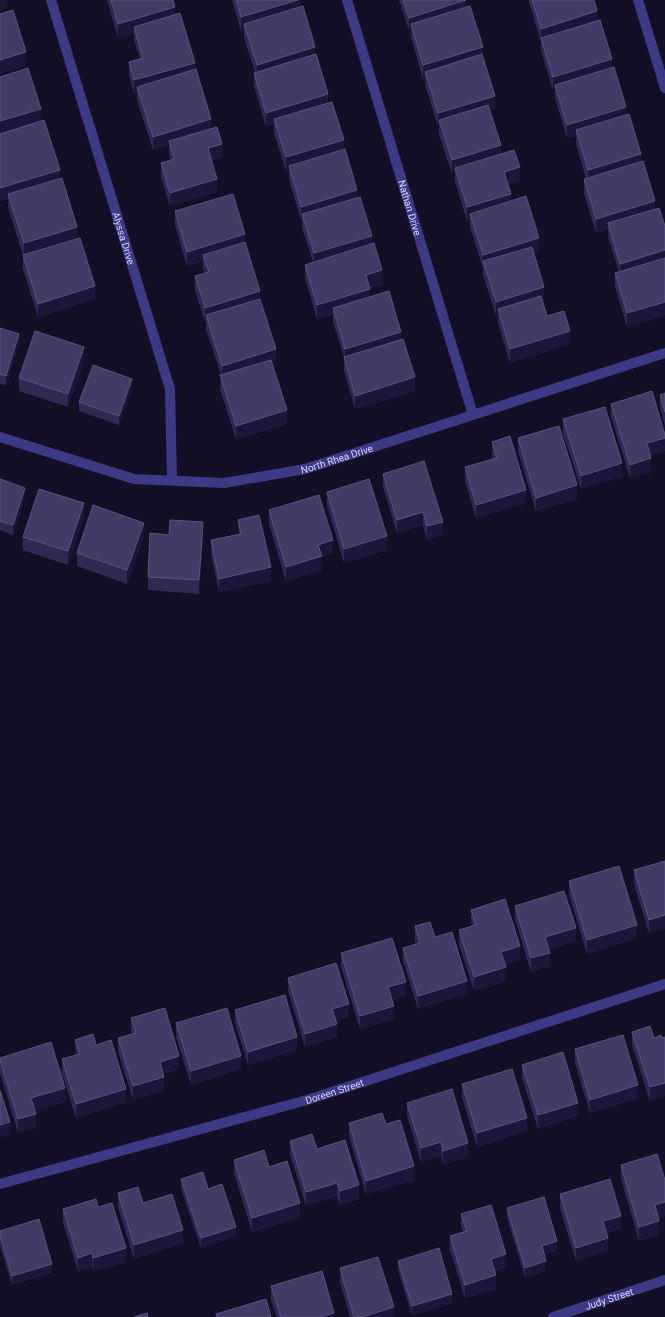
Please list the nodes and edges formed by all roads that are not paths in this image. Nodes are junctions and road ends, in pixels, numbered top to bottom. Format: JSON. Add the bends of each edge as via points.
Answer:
{"nodes":[{"id":1,"x":51,"y":0,"type":"edge"},
{"id":2,"x":347,"y":0,"type":"edge"},
{"id":3,"x":638,"y":0,"type":"edge"},
{"id":4,"x":665,"y":88,"type":"edge"},
{"id":5,"x":665,"y":353,"type":"edge"},
{"id":6,"x":473,"y":415,"type":"junction"},
{"id":7,"x":0,"y":437,"type":"edge"},
{"id":8,"x":172,"y":480,"type":"junction"},
{"id":9,"x":665,"y":984,"type":"edge"},
{"id":10,"x":0,"y":1184,"type":"edge"},
{"id":11,"x":665,"y":1280,"type":"edge"},
{"id":12,"x":553,"y":1317,"type":"edge"}],
"edges":[{"from":1,"to":8,"type":"street","name":"Alyssa Drive","via":[[170,389]]},
{"from":2,"to":6,"type":"street","name":"Nathan Drive"},
{"from":3,"to":4,"type":"street"},
{"from":5,"to":6,"type":"street","name":"North Rhea Drive"},
{"from":6,"to":8,"type":"street","name":"North Rhea Drive","via":[[305,469],[224,483]]},
{"from":7,"to":8,"type":"street","name":"North Rhea Drive","via":[[134,478]]},
{"from":9,"to":10,"type":"street","name":"Doreen Street","via":[[308,1100]]},
{"from":11,"to":12,"type":"street","name":"Judy Street"}]}
